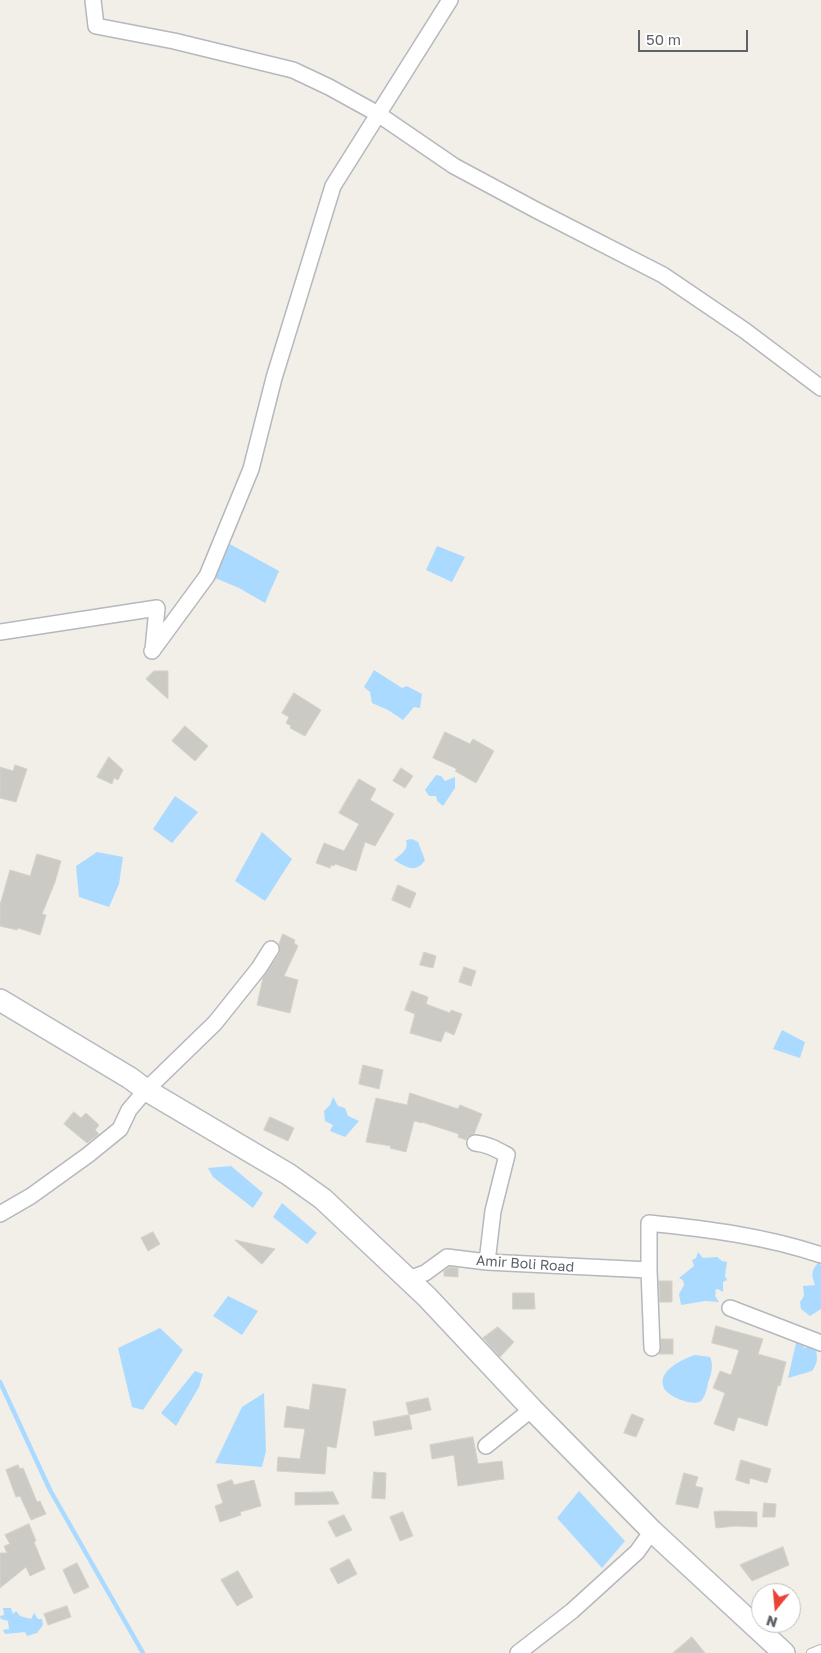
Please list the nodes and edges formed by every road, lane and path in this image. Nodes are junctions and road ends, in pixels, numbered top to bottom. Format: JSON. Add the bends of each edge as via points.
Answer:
{"nodes":[{"id":1,"x":93,"y":0,"type":"edge"},
{"id":2,"x":450,"y":0,"type":"edge"},
{"id":3,"x":378,"y":114,"type":"junction"},
{"id":4,"x":821,"y":388,"type":"edge"},
{"id":5,"x":0,"y":632,"type":"edge"},
{"id":6,"x":271,"y":949,"type":"dead end"},
{"id":7,"x":0,"y":1000,"type":"edge"},
{"id":8,"x":146,"y":1090,"type":"junction"},
{"id":9,"x":475,"y":1143,"type":"dead end"},
{"id":10,"x":0,"y":1214,"type":"edge"},
{"id":11,"x":821,"y":1255,"type":"edge"},
{"id":12,"x":487,"y":1262,"type":"junction"},
{"id":13,"x":649,"y":1270,"type":"junction"},
{"id":14,"x":408,"y":1279,"type":"junction"},
{"id":15,"x":730,"y":1308,"type":"dead end"},
{"id":16,"x":821,"y":1343,"type":"edge"},
{"id":17,"x":652,"y":1348,"type":"dead end"},
{"id":18,"x":532,"y":1409,"type":"junction"},
{"id":19,"x":486,"y":1446,"type":"dead end"},
{"id":20,"x":652,"y":1531,"type":"junction"},
{"id":21,"x":821,"y":1649,"type":"edge"},
{"id":22,"x":518,"y":1653,"type":"edge"},
{"id":23,"x":784,"y":1653,"type":"edge"},
{"id":24,"x":811,"y":1653,"type":"edge"}],
"edges":[{"from":1,"to":3,"type":"street","via":[[96,26],[293,70]]},
{"from":2,"to":3,"type":"street"},
{"from":3,"to":4,"type":"street","via":[[454,166],[663,275]]},
{"from":3,"to":5,"type":"street","via":[[333,186],[274,378],[251,469],[207,576],[152,651],[157,608]]},
{"from":6,"to":8,"type":"street","via":[[215,1023]]},
{"from":7,"to":8,"type":"main road"},
{"from":8,"to":10,"type":"street","via":[[120,1129],[31,1196]]},
{"from":8,"to":14,"type":"main road","via":[[305,1186]]},
{"from":9,"to":12,"type":"street","via":[[507,1155],[492,1211]]},
{"from":11,"to":13,"type":"street","via":[[723,1231],[649,1223]]},
{"from":12,"to":13,"type":"street","name":"Amir Boli Road"},
{"from":12,"to":14,"type":"street","name":"Amir Boli Road","via":[[447,1257],[424,1273]]},
{"from":13,"to":17,"type":"street"},
{"from":14,"to":18,"type":"main road"},
{"from":15,"to":16,"type":"street"},
{"from":18,"to":19,"type":"street"},
{"from":18,"to":20,"type":"main road"},
{"from":20,"to":22,"type":"street","via":[[637,1552],[572,1611]]},
{"from":20,"to":23,"type":"main road"},
{"from":21,"to":24,"type":"lane"}]}
